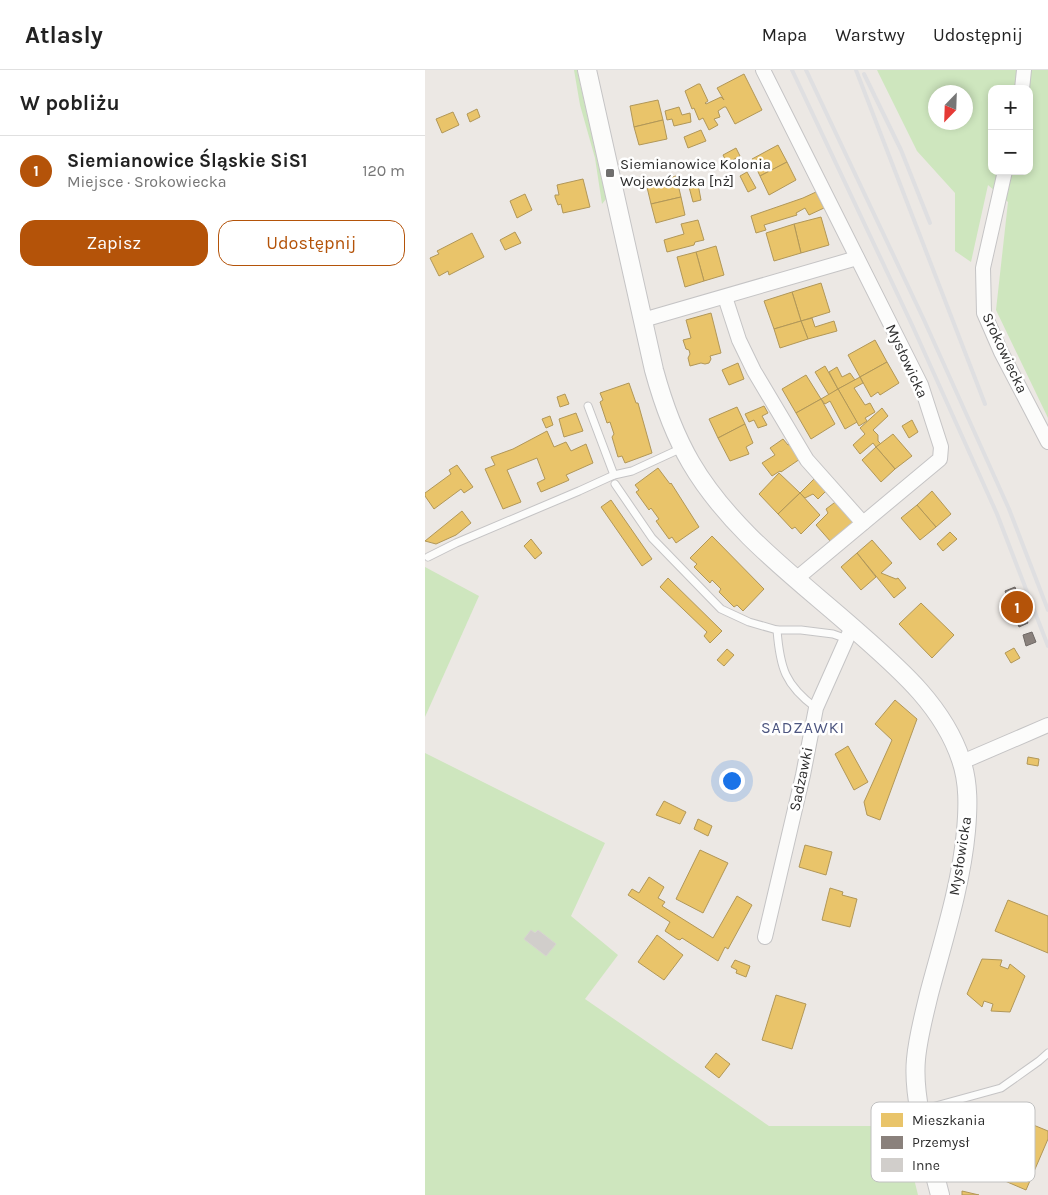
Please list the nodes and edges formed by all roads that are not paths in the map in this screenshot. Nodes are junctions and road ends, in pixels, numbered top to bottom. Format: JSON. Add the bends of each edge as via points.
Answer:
{"nodes":[{"id":1,"x":587,"y":70,"type":"edge"},
{"id":2,"x":763,"y":70,"type":"edge"},
{"id":3,"x":1024,"y":70,"type":"edge"},
{"id":4,"x":1022,"y":85,"type":"edge"},
{"id":5,"x":1004,"y":175,"type":"edge"},
{"id":6,"x":857,"y":258,"type":"junction"},
{"id":7,"x":725,"y":297,"type":"junction"},
{"id":8,"x":643,"y":320,"type":"junction"},
{"id":9,"x":588,"y":406,"type":"dead end"},
{"id":10,"x":1048,"y":442,"type":"edge"},
{"id":11,"x":683,"y":448,"type":"junction"},
{"id":12,"x":614,"y":475,"type":"junction"},
{"id":13,"x":615,"y":484,"type":"dead end"},
{"id":14,"x":863,"y":523,"type":"junction"},
{"id":15,"x":428,"y":557,"type":"dead end"},
{"id":16,"x":796,"y":579,"type":"junction"},
{"id":17,"x":777,"y":630,"type":"junction"},
{"id":18,"x":849,"y":633,"type":"junction"},
{"id":19,"x":816,"y":708,"type":"junction"},
{"id":20,"x":1048,"y":724,"type":"edge"},
{"id":21,"x":962,"y":762,"type":"junction"},
{"id":22,"x":765,"y":937,"type":"dead end"},
{"id":23,"x":1048,"y":1053,"type":"edge"},
{"id":24,"x":1039,"y":1062,"type":"junction"},
{"id":25,"x":1048,"y":1065,"type":"edge"},
{"id":26,"x":919,"y":1102,"type":"edge"},
{"id":27,"x":950,"y":1102,"type":"edge"},
{"id":28,"x":937,"y":1182,"type":"edge"},
{"id":29,"x":940,"y":1195,"type":"edge"}],
"edges":[{"from":1,"to":8,"type":"street","name":"Mysłowicka"},
{"from":2,"to":6,"type":"street","name":"Mysłowicka"},
{"from":3,"to":4,"type":"street"},
{"from":5,"to":10,"type":"street","name":"Srokowiecka","via":[[983,268],[983,313]]},
{"from":6,"to":7,"type":"street"},
{"from":6,"to":14,"type":"street","name":"Mysłowicka","via":[[921,385],[941,447],[939,459]]},
{"from":7,"to":8,"type":"street"},
{"from":7,"to":14,"type":"street","via":[[739,340],[754,371],[807,460]]},
{"from":8,"to":11,"type":"street","name":"Mysłowicka","via":[[663,402]]},
{"from":9,"to":12,"type":"lane"},
{"from":11,"to":12,"type":"lane","via":[[632,471]]},
{"from":11,"to":16,"type":"street","name":"Mysłowicka","via":[[715,498]]},
{"from":12,"to":15,"type":"lane"},
{"from":13,"to":17,"type":"lane","via":[[652,538],[721,609]]},
{"from":14,"to":16,"type":"street","name":"Mysłowicka"},
{"from":16,"to":18,"type":"street","name":"Mysłowicka"},
{"from":17,"to":18,"type":"lane"},
{"from":17,"to":19,"type":"lane","via":[[779,658],[784,672],[802,698]]},
{"from":18,"to":19,"type":"street","name":"Sadzawki"},
{"from":18,"to":21,"type":"street","name":"Mysłowicka","via":[[925,696],[953,739]]},
{"from":19,"to":22,"type":"street","name":"Sadzawki"},
{"from":20,"to":21,"type":"street"},
{"from":21,"to":26,"type":"street","name":"Mysłowicka","via":[[967,791],[964,845],[919,1037],[916,1084]]},
{"from":23,"to":24,"type":"lane"},
{"from":24,"to":25,"type":"lane"},
{"from":24,"to":27,"type":"lane","via":[[1001,1088]]},
{"from":28,"to":29,"type":"street","name":"Mysłowicka"}]}
